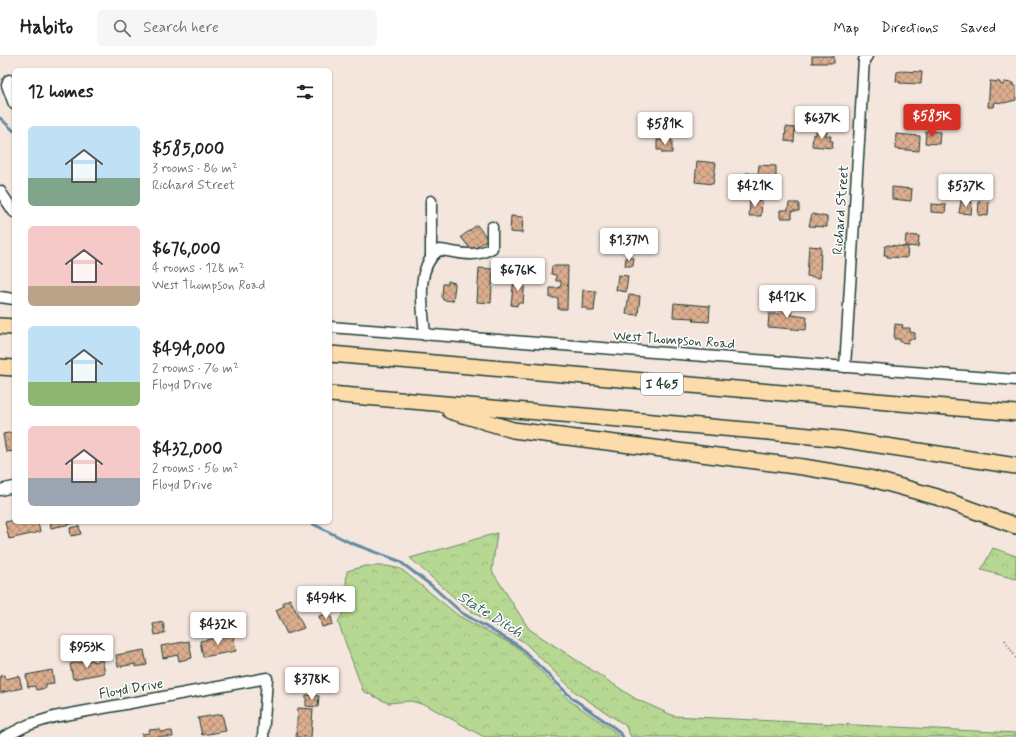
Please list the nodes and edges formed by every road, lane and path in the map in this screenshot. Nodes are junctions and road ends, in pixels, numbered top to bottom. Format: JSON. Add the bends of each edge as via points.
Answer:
{"nodes":[{"id":1,"x":867,"y":56,"type":"edge"},
{"id":2,"x":9,"y":80,"type":"dead end"},
{"id":3,"x":12,"y":99,"type":"edge"},
{"id":4,"x":0,"y":191,"type":"edge"},
{"id":5,"x":431,"y":201,"type":"dead end"},
{"id":6,"x":12,"y":209,"type":"edge"},
{"id":7,"x":492,"y":227,"type":"dead end"},
{"id":8,"x":431,"y":256,"type":"junction"},
{"id":9,"x":0,"y":297,"type":"edge"},
{"id":10,"x":12,"y":299,"type":"edge"},
{"id":11,"x":0,"y":326,"type":"edge"},
{"id":12,"x":12,"y":327,"type":"edge"},
{"id":13,"x":332,"y":327,"type":"edge"},
{"id":14,"x":425,"y":335,"type":"junction"},
{"id":15,"x":332,"y":354,"type":"edge"},
{"id":16,"x":0,"y":367,"type":"edge"},
{"id":17,"x":845,"y":367,"type":"junction"},
{"id":18,"x":12,"y":368,"type":"edge"},
{"id":19,"x":1016,"y":380,"type":"edge"},
{"id":20,"x":332,"y":394,"type":"edge"},
{"id":21,"x":419,"y":402,"type":"junction"},
{"id":22,"x":994,"y":411,"type":"junction"},
{"id":23,"x":1016,"y":413,"type":"edge"},
{"id":24,"x":1016,"y":419,"type":"edge"},
{"id":25,"x":1016,"y":466,"type":"edge"},
{"id":26,"x":12,"y":487,"type":"edge"},
{"id":27,"x":0,"y":490,"type":"edge"},
{"id":28,"x":1016,"y":526,"type":"edge"},
{"id":29,"x":1005,"y":640,"type":"dead end"},
{"id":30,"x":1016,"y":658,"type":"edge"},
{"id":31,"x":4,"y":737,"type":"edge"},
{"id":32,"x":263,"y":737,"type":"edge"}],
"edges":[{"from":1,"to":17,"type":"street","name":"Richard Street","via":[[864,60]]},
{"from":2,"to":3,"type":"street","via":[[7,85]]},
{"from":4,"to":6,"type":"street"},
{"from":5,"to":8,"type":"street"},
{"from":7,"to":8,"type":"street","via":[[492,248],[482,253],[472,255],[439,250]]},
{"from":8,"to":14,"type":"street","via":[[422,282]]},
{"from":9,"to":10,"type":"street"},
{"from":11,"to":12,"type":"highway"},
{"from":13,"to":14,"type":"street","name":"West Thompson Road"},
{"from":14,"to":17,"type":"street","name":"West Thompson Road"},
{"from":15,"to":22,"type":"highway","number":"I 465"},
{"from":16,"to":18,"type":"highway"},
{"from":17,"to":19,"type":"street","name":"West Thompson Road"},
{"from":20,"to":21,"type":"highway"},
{"from":21,"to":25,"type":"highway","via":[[840,439]]},
{"from":21,"to":28,"type":"highway","via":[[513,430],[804,467],[869,478],[937,497]]},
{"from":22,"to":23,"type":"highway"},
{"from":22,"to":24,"type":"highway","number":"I 465"},
{"from":26,"to":27,"type":"street"},
{"from":29,"to":30,"type":"path"},
{"from":31,"to":32,"type":"street","name":"Floyd Drive","via":[[28,725],[54,717],[267,678]]}]}
